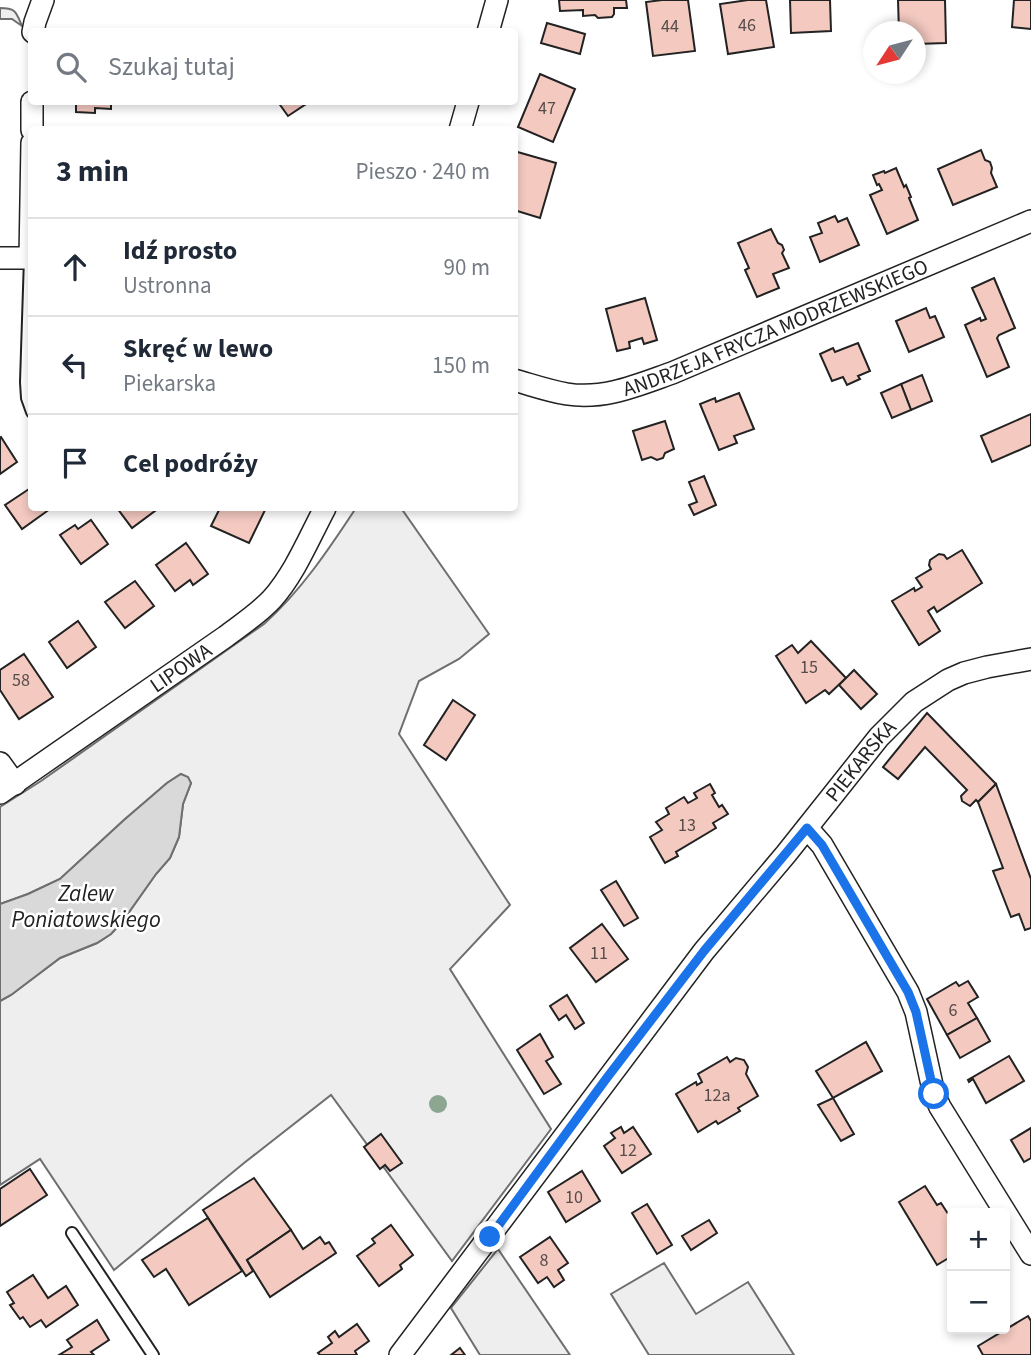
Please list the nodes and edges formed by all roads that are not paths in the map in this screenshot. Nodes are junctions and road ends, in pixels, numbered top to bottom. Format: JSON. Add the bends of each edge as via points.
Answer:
{"nodes":[{"id":1,"x":43,"y":0,"type":"edge"},
{"id":2,"x":497,"y":0,"type":"edge"},
{"id":3,"x":34,"y":28,"type":"edge"},
{"id":4,"x":489,"y":28,"type":"edge"},
{"id":5,"x":32,"y":105,"type":"edge"},
{"id":6,"x":467,"y":105,"type":"edge"},
{"id":7,"x":32,"y":126,"type":"edge"},
{"id":8,"x":461,"y":126,"type":"edge"},
{"id":9,"x":1031,"y":221,"type":"edge"},
{"id":10,"x":0,"y":258,"type":"edge"},
{"id":11,"x":28,"y":258,"type":"edge"},
{"id":12,"x":28,"y":332,"type":"edge"},
{"id":13,"x":518,"y":381,"type":"edge"},
{"id":14,"x":28,"y":401,"type":"edge"},
{"id":15,"x":323,"y":511,"type":"edge"},
{"id":16,"x":1031,"y":659,"type":"edge"},
{"id":17,"x":0,"y":763,"type":"edge"},
{"id":18,"x":7,"y":789,"type":"edge"},
{"id":19,"x":807,"y":828,"type":"junction"},
{"id":20,"x":72,"y":1233,"type":"dead end"},
{"id":21,"x":1031,"y":1254,"type":"edge"},
{"id":22,"x":153,"y":1355,"type":"edge"},
{"id":23,"x":400,"y":1355,"type":"edge"}],
"edges":[{"from":1,"to":3,"type":"street"},
{"from":2,"to":4,"type":"street"},
{"from":5,"to":7,"type":"street"},
{"from":6,"to":8,"type":"street"},
{"from":9,"to":13,"type":"street","name":"ANDRZEJA FRYCZA MODRZEWSKIEGO","via":[[624,390],[589,396]]},
{"from":10,"to":11,"type":"street"},
{"from":12,"to":14,"type":"lane"},
{"from":15,"to":18,"type":"street","name":"LIPOWA","via":[[288,577],[257,613]]},
{"from":16,"to":19,"type":"street","name":"PIEKARSKA","via":[[964,673],[914,702],[879,737]]},
{"from":17,"to":18,"type":"street"},
{"from":19,"to":21,"type":"street","via":[[822,845],[901,978],[916,1012],[940,1107]]},
{"from":19,"to":23,"type":"street","name":"PIEKARSKA","via":[[704,951]]},
{"from":20,"to":22,"type":"lane"}]}
